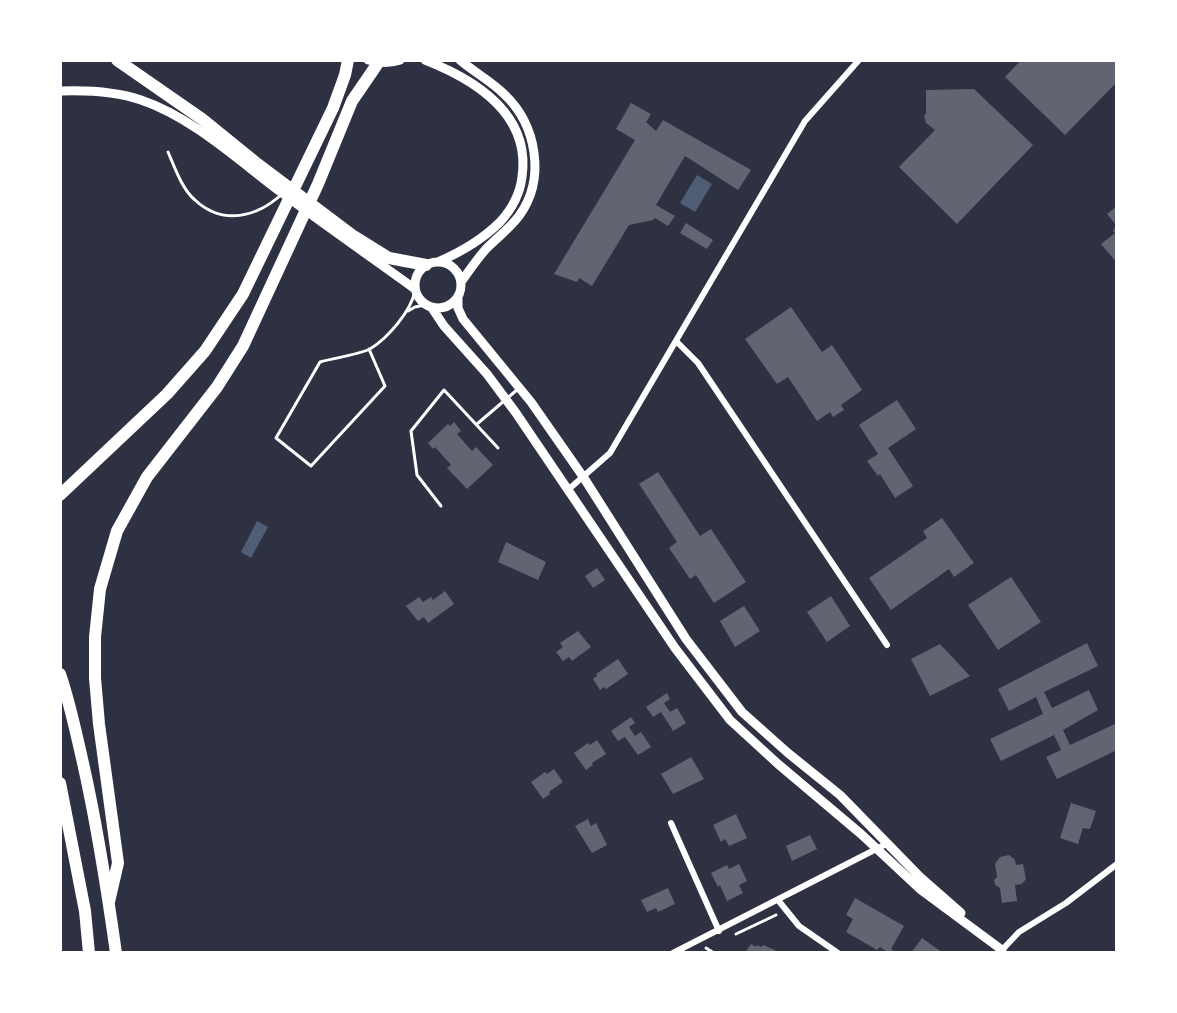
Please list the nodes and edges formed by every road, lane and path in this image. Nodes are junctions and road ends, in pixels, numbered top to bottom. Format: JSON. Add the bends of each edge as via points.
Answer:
{"nodes":[{"id":1,"x":117,"y":60,"type":"edge"},
{"id":2,"x":348,"y":60,"type":"edge"},
{"id":3,"x":400,"y":60,"type":"edge"},
{"id":4,"x":425,"y":60,"type":"edge"},
{"id":5,"x":460,"y":60,"type":"edge"},
{"id":6,"x":860,"y":60,"type":"edge"},
{"id":7,"x":373,"y":61,"type":"edge"},
{"id":8,"x":60,"y":91,"type":"edge"},
{"id":9,"x":168,"y":152,"type":"dead end"},
{"id":10,"x":253,"y":166,"type":"junction"},
{"id":11,"x":297,"y":181,"type":"junction"},
{"id":12,"x":350,"y":239,"type":"junction"},
{"id":13,"x":432,"y":264,"type":"junction"},
{"id":14,"x":461,"y":282,"type":"junction"},
{"id":15,"x":415,"y":289,"type":"junction"},
{"id":16,"x":458,"y":298,"type":"junction"},
{"id":17,"x":429,"y":307,"type":"junction"},
{"id":18,"x":406,"y":312,"type":"junction"},
{"id":19,"x":676,"y":341,"type":"junction"},
{"id":20,"x":369,"y":349,"type":"junction"},
{"id":21,"x":519,"y":387,"type":"junction"},
{"id":22,"x":506,"y":399,"type":"junction"},
{"id":23,"x":477,"y":424,"type":"junction"},
{"id":24,"x":498,"y":448,"type":"dead end"},
{"id":25,"x":584,"y":478,"type":"junction"},
{"id":26,"x":569,"y":489,"type":"junction"},
{"id":27,"x":60,"y":495,"type":"edge"},
{"id":28,"x":441,"y":506,"type":"dead end"},
{"id":29,"x":887,"y":645,"type":"dead end"},
{"id":30,"x":60,"y":674,"type":"edge"},
{"id":31,"x":60,"y":783,"type":"edge"},
{"id":32,"x":671,"y":823,"type":"dead end"},
{"id":33,"x":888,"y":843,"type":"junction"},
{"id":34,"x":876,"y":849,"type":"junction"},
{"id":35,"x":1117,"y":864,"type":"edge"},
{"id":36,"x":778,"y":900,"type":"junction"},
{"id":37,"x":109,"y":902,"type":"junction"},
{"id":38,"x":786,"y":910,"type":"junction"},
{"id":39,"x":719,"y":931,"type":"junction"},
{"id":40,"x":726,"y":939,"type":"dead end"},
{"id":41,"x":716,"y":944,"type":"dead end"},
{"id":42,"x":706,"y":948,"type":"junction"},
{"id":43,"x":1003,"y":952,"type":"edge"},
{"id":44,"x":89,"y":953,"type":"edge"},
{"id":45,"x":116,"y":953,"type":"edge"},
{"id":46,"x":674,"y":953,"type":"edge"},
{"id":47,"x":696,"y":953,"type":"edge"},
{"id":48,"x":714,"y":953,"type":"edge"},
{"id":49,"x":838,"y":953,"type":"edge"}],
"edges":[{"from":1,"to":10,"type":"highway","via":[[202,119]]},
{"from":2,"to":11,"type":"highway","via":[[333,108]]},
{"from":3,"to":7,"type":"main road"},
{"from":4,"to":13,"type":"main road","via":[[452,70],[500,106],[515,128],[524,166],[513,205],[501,221],[474,243]]},
{"from":5,"to":14,"type":"main road","via":[[518,108],[536,164],[529,198],[520,215]]},
{"from":6,"to":19,"type":"street","via":[[805,121]]},
{"from":7,"to":37,"type":"highway","via":[[243,346],[217,387],[147,477],[117,531],[100,589],[95,637],[99,724],[118,863]]},
{"from":8,"to":10,"type":"main road","via":[[88,90],[141,100],[166,110]]},
{"from":9,"to":11,"type":"lane","via":[[194,200],[211,212],[252,214],[269,206]]},
{"from":10,"to":12,"type":"highway"},
{"from":11,"to":27,"type":"highway","via":[[243,294],[204,351],[167,394]]},
{"from":12,"to":13,"type":"highway","via":[[389,258]]},
{"from":12,"to":15,"type":"main road"},
{"from":13,"to":14,"type":"main road","via":[[450,266]]},
{"from":13,"to":15,"type":"main road","via":[[418,273]]},
{"from":14,"to":16,"type":"main road"},
{"from":15,"to":17,"type":"main road"},
{"from":15,"to":18,"type":"lane"},
{"from":16,"to":17,"type":"main road","via":[[447,308]]},
{"from":16,"to":21,"type":"main road","via":[[463,319]]},
{"from":17,"to":18,"type":"lane"},
{"from":17,"to":22,"type":"main road"},
{"from":18,"to":20,"type":"lane"},
{"from":19,"to":25,"type":"street","via":[[610,453]]},
{"from":19,"to":29,"type":"street","via":[[699,363]]},
{"from":20,"to":20,"type":"lane","via":[[320,362],[276,438],[311,466],[385,386]]},
{"from":21,"to":22,"type":"lane"},
{"from":21,"to":25,"type":"main road"},
{"from":22,"to":23,"type":"lane"},
{"from":22,"to":26,"type":"main road"},
{"from":23,"to":24,"type":"lane"},
{"from":23,"to":28,"type":"lane","via":[[444,390],[411,431],[417,475]]},
{"from":25,"to":26,"type":"street"},
{"from":25,"to":33,"type":"main road","via":[[686,639],[742,712],[840,795]]},
{"from":26,"to":34,"type":"main road","via":[[675,648],[730,720]]},
{"from":30,"to":37,"type":"highway","via":[[89,789]]},
{"from":31,"to":44,"type":"highway","via":[[85,911]]},
{"from":32,"to":39,"type":"street"},
{"from":33,"to":34,"type":"street"},
{"from":33,"to":43,"type":"main road"},
{"from":34,"to":36,"type":"street"},
{"from":34,"to":43,"type":"main road","via":[[921,890]]},
{"from":35,"to":43,"type":"street","via":[[1019,932]]},
{"from":36,"to":38,"type":"street"},
{"from":36,"to":39,"type":"street"},
{"from":37,"to":45,"type":"highway"},
{"from":38,"to":40,"type":"path"},
{"from":38,"to":49,"type":"street","via":[[800,927]]},
{"from":39,"to":46,"type":"street"},
{"from":41,"to":42,"type":"path"},
{"from":42,"to":47,"type":"path"},
{"from":42,"to":48,"type":"path"}]}
